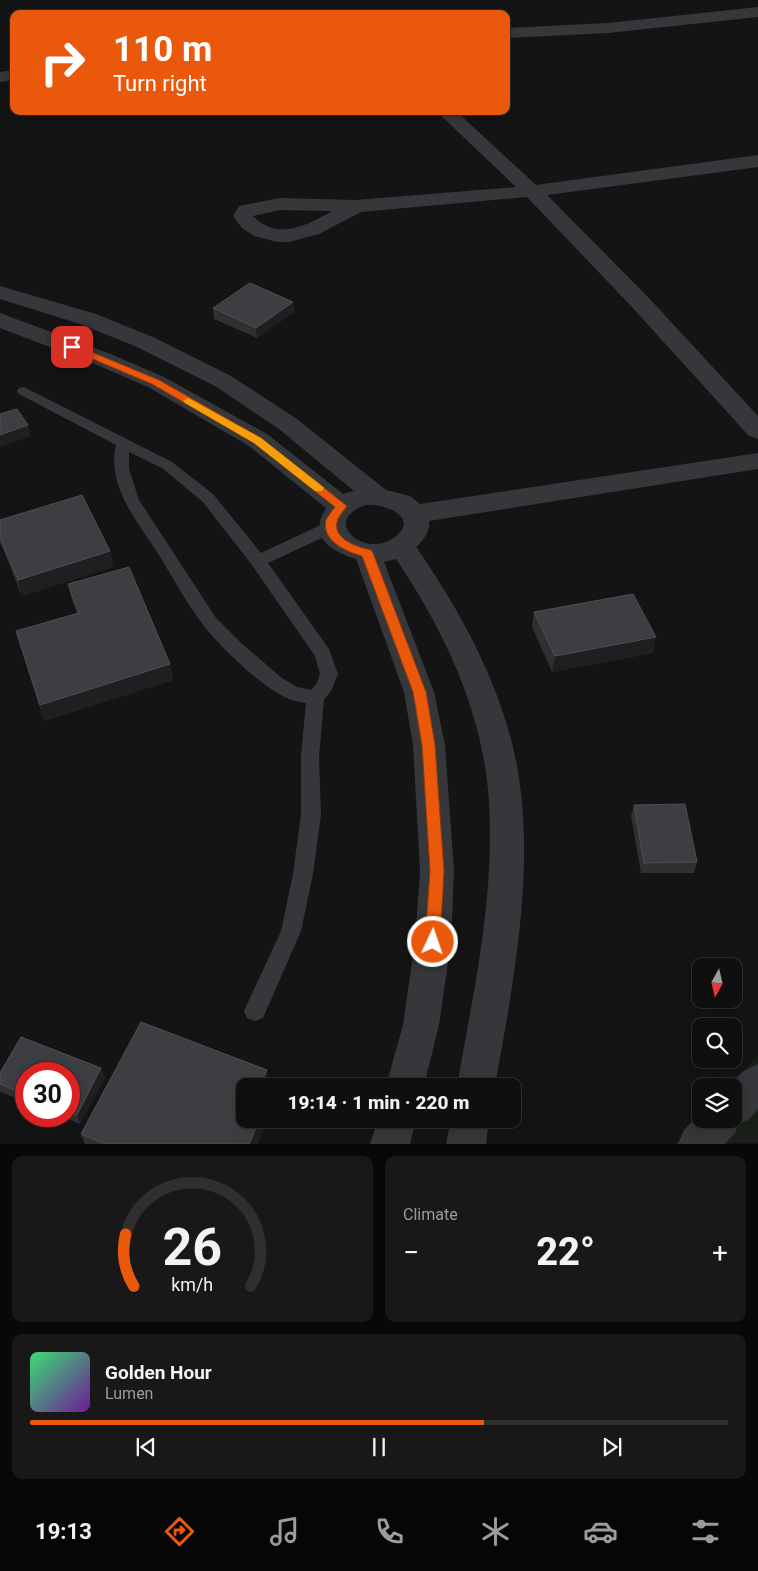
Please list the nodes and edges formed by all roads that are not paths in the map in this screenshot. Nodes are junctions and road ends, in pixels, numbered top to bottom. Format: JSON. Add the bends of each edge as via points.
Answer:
{"nodes":[{"id":1,"x":758,"y":12,"type":"edge"},
{"id":2,"x":758,"y":24,"type":"edge"},
{"id":3,"x":510,"y":33,"type":"edge"},
{"id":4,"x":510,"y":43,"type":"edge"},
{"id":5,"x":449,"y":115,"type":"edge"},
{"id":6,"x":758,"y":161,"type":"edge"},
{"id":7,"x":532,"y":191,"type":"junction"},
{"id":8,"x":356,"y":206,"type":"dead end"},
{"id":9,"x":0,"y":292,"type":"edge"},
{"id":10,"x":0,"y":320,"type":"edge"},
{"id":11,"x":24,"y":391,"type":"dead end"},
{"id":12,"x":758,"y":431,"type":"edge"},
{"id":13,"x":124,"y":443,"type":"junction"},
{"id":14,"x":758,"y":461,"type":"edge"},
{"id":15,"x":377,"y":496,"type":"junction"},
{"id":16,"x":414,"y":514,"type":"junction"},
{"id":17,"x":336,"y":517,"type":"junction"},
{"id":18,"x":402,"y":547,"type":"junction"},
{"id":19,"x":367,"y":553,"type":"junction"},
{"id":20,"x":258,"y":561,"type":"junction"},
{"id":21,"x":315,"y":698,"type":"junction"},
{"id":22,"x":255,"y":1011,"type":"dead end"},
{"id":23,"x":407,"y":1078,"type":"edge"},
{"id":24,"x":477,"y":1078,"type":"edge"},
{"id":25,"x":758,"y":1083,"type":"edge"},
{"id":26,"x":742,"y":1098,"type":"edge"},
{"id":27,"x":394,"y":1128,"type":"edge"},
{"id":28,"x":469,"y":1128,"type":"edge"},
{"id":29,"x":713,"y":1128,"type":"edge"},
{"id":30,"x":390,"y":1144,"type":"edge"},
{"id":31,"x":466,"y":1144,"type":"edge"},
{"id":32,"x":698,"y":1144,"type":"edge"}],
"edges":[{"from":1,"to":3,"type":"street","via":[[608,28]]},
{"from":2,"to":4,"type":"street","via":[[657,35]]},
{"from":5,"to":7,"type":"street"},
{"from":6,"to":7,"type":"street"},
{"from":7,"to":8,"type":"street"},
{"from":7,"to":12,"type":"street"},
{"from":9,"to":15,"type":"street","via":[[88,319],[145,342],[223,381],[288,424]]},
{"from":10,"to":17,"type":"street","via":[[156,382],[258,440]]},
{"from":11,"to":13,"type":"lane"},
{"from":13,"to":20,"type":"lane","via":[[185,477],[208,498]]},
{"from":13,"to":21,"type":"lane","via":[[122,469],[131,500],[210,622],[276,683],[292,693]]},
{"from":14,"to":16,"type":"street"},
{"from":15,"to":16,"type":"street","via":[[395,499]]},
{"from":15,"to":17,"type":"street","via":[[357,498]]},
{"from":16,"to":18,"type":"street","via":[[416,531]]},
{"from":17,"to":19,"type":"street","via":[[335,536],[354,550]]},
{"from":17,"to":20,"type":"lane"},
{"from":18,"to":19,"type":"street"},
{"from":18,"to":24,"type":"street","via":[[438,601],[464,653],[486,711],[504,788],[508,855],[495,971]]},
{"from":19,"to":23,"type":"street","via":[[419,692],[429,745],[437,871],[433,942],[421,1025]]},
{"from":20,"to":21,"type":"lane","via":[[323,654],[329,674],[325,686]]},
{"from":21,"to":22,"type":"lane","via":[[310,756],[311,814],[303,874],[291,931]]},
{"from":25,"to":26,"type":"street"},
{"from":27,"to":30,"type":"street"},
{"from":28,"to":31,"type":"street"},
{"from":29,"to":32,"type":"street"}]}
